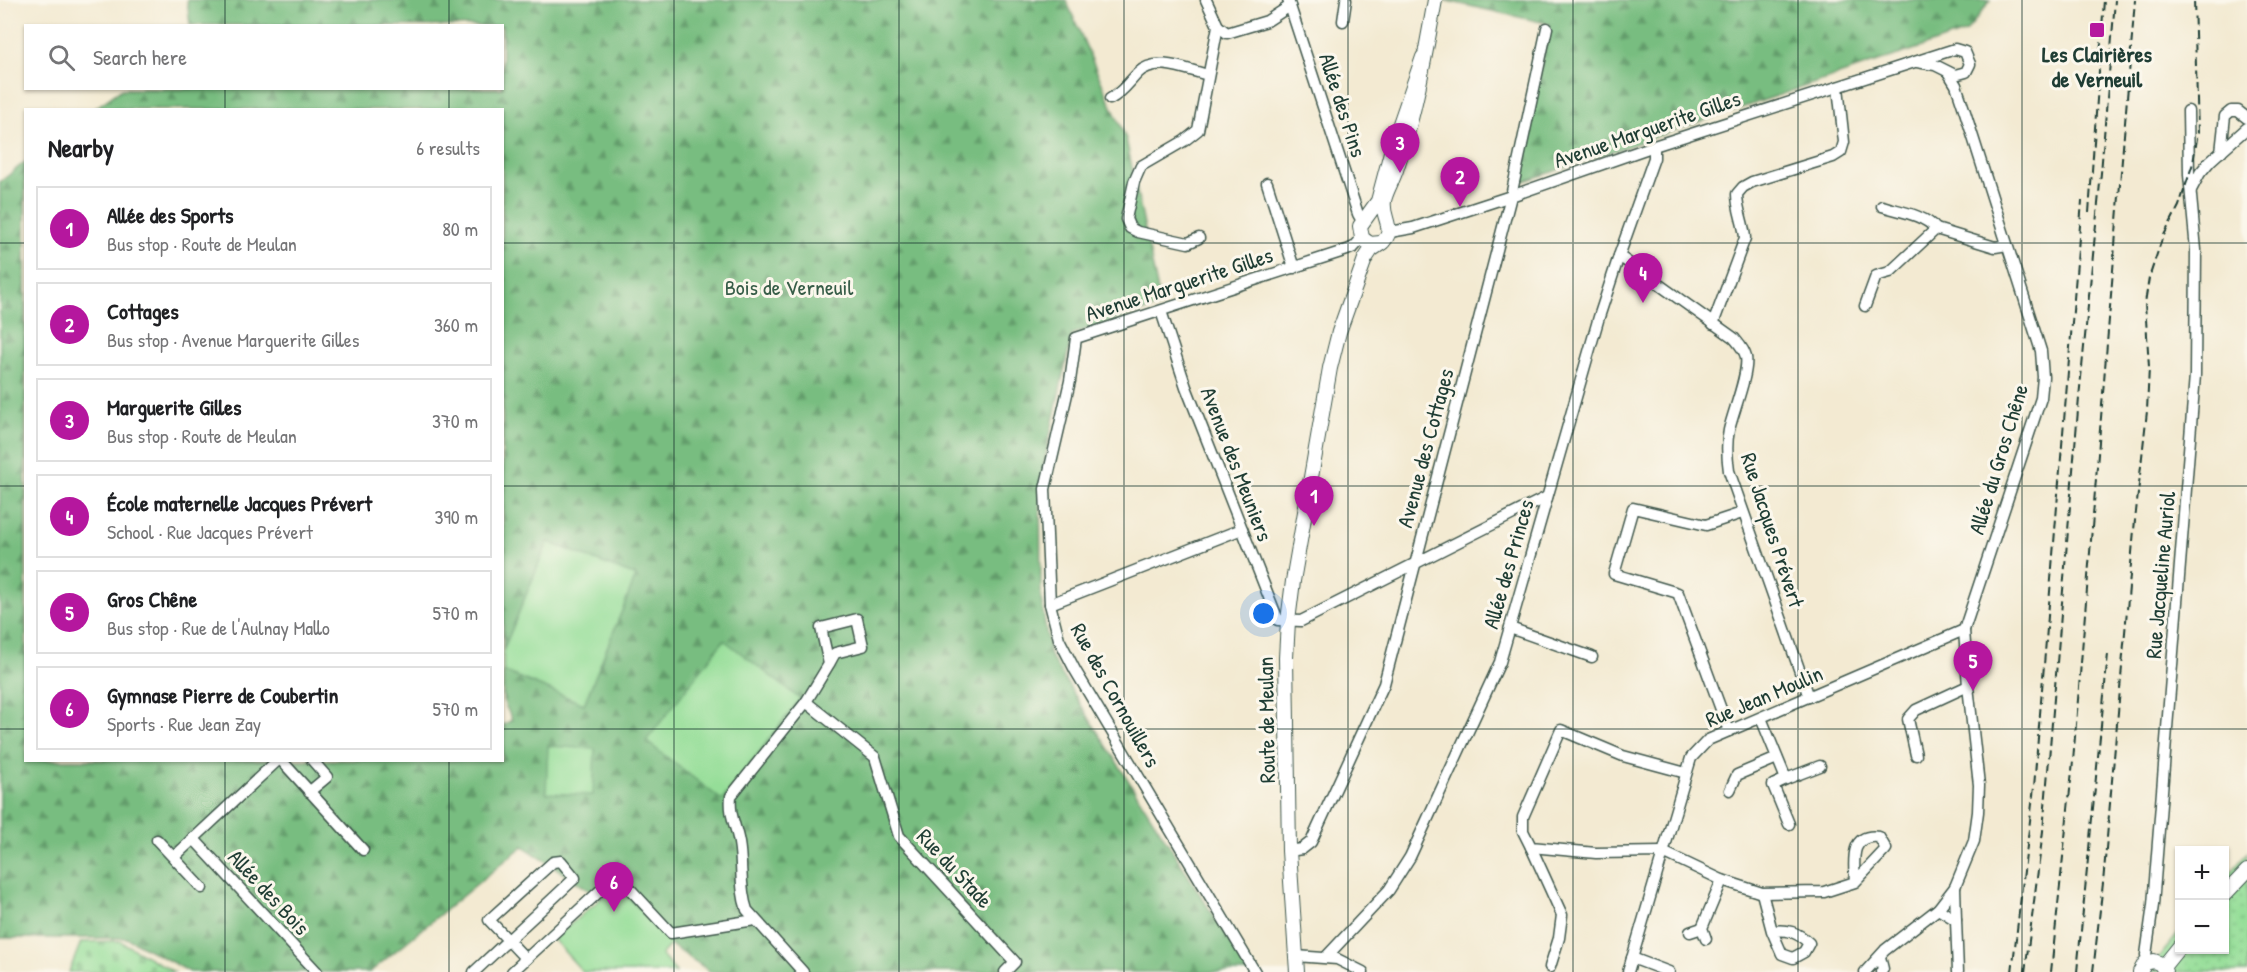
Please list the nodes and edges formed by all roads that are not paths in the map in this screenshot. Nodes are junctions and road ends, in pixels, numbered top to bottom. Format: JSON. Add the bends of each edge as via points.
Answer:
{"nodes":[{"id":1,"x":1206,"y":0,"type":"edge"},
{"id":2,"x":1346,"y":0,"type":"edge"},
{"id":3,"x":1435,"y":0,"type":"edge"},
{"id":4,"x":1289,"y":3,"type":"edge"},
{"id":5,"x":1343,"y":21,"type":"dead end"},
{"id":6,"x":1218,"y":26,"type":"junction"},
{"id":7,"x":1547,"y":28,"type":"dead end"},
{"id":8,"x":1950,"y":51,"type":"junction"},
{"id":9,"x":1423,"y":57,"type":"junction"},
{"id":10,"x":1917,"y":62,"type":"junction"},
{"id":11,"x":1947,"y":71,"type":"junction"},
{"id":12,"x":1966,"y":72,"type":"junction"},
{"id":13,"x":1208,"y":75,"type":"junction"},
{"id":14,"x":1838,"y":87,"type":"junction"},
{"id":15,"x":1110,"y":99,"type":"dead end"},
{"id":16,"x":2188,"y":111,"type":"dead end"},
{"id":17,"x":1965,"y":112,"type":"junction"},
{"id":18,"x":2247,"y":118,"type":"edge"},
{"id":19,"x":2247,"y":128,"type":"edge"},
{"id":20,"x":1654,"y":146,"type":"junction"},
{"id":21,"x":2221,"y":152,"type":"junction"},
{"id":22,"x":1267,"y":183,"type":"dead end"},
{"id":23,"x":2191,"y":190,"type":"junction"},
{"id":24,"x":1511,"y":196,"type":"junction"},
{"id":25,"x":1882,"y":206,"type":"dead end"},
{"id":26,"x":1364,"y":219,"type":"junction"},
{"id":27,"x":1936,"y":229,"type":"junction"},
{"id":28,"x":1386,"y":231,"type":"junction"},
{"id":29,"x":1199,"y":238,"type":"dead end"},
{"id":30,"x":1363,"y":239,"type":"junction"},
{"id":31,"x":2007,"y":245,"type":"junction"},
{"id":32,"x":1347,"y":250,"type":"junction"},
{"id":33,"x":1619,"y":256,"type":"junction"},
{"id":34,"x":1362,"y":265,"type":"junction"},
{"id":35,"x":1294,"y":268,"type":"junction"},
{"id":36,"x":1865,"y":306,"type":"dead end"},
{"id":37,"x":1161,"y":311,"type":"junction"},
{"id":38,"x":1713,"y":324,"type":"junction"},
{"id":39,"x":1076,"y":338,"type":"joint"},
{"id":40,"x":1547,"y":497,"type":"junction"},
{"id":41,"x":1742,"y":513,"type":"junction"},
{"id":42,"x":1242,"y":529,"type":"junction"},
{"id":43,"x":1415,"y":564,"type":"junction"},
{"id":44,"x":1050,"y":604,"type":"junction"},
{"id":45,"x":1291,"y":621,"type":"junction"},
{"id":46,"x":1510,"y":628,"type":"junction"},
{"id":47,"x":1964,"y":630,"type":"junction"},
{"id":48,"x":1592,"y":657,"type":"dead end"},
{"id":49,"x":829,"y":664,"type":"junction"},
{"id":50,"x":1968,"y":687,"type":"junction"},
{"id":51,"x":1809,"y":698,"type":"junction"},
{"id":52,"x":806,"y":702,"type":"junction"},
{"id":53,"x":1761,"y":718,"type":"junction"},
{"id":54,"x":1729,"y":731,"type":"junction"},
{"id":55,"x":1916,"y":754,"type":"dead end"},
{"id":56,"x":1777,"y":758,"type":"junction"},
{"id":57,"x":277,"y":762,"type":"edge"},
{"id":58,"x":281,"y":762,"type":"edge"},
{"id":59,"x":314,"y":762,"type":"edge"},
{"id":60,"x":1820,"y":766,"type":"dead end"},
{"id":61,"x":1686,"y":773,"type":"junction"},
{"id":62,"x":1786,"y":779,"type":"junction"},
{"id":63,"x":1730,"y":790,"type":"dead end"},
{"id":64,"x":309,"y":792,"type":"junction"},
{"id":65,"x":1789,"y":824,"type":"dead end"},
{"id":66,"x":193,"y":838,"type":"junction"},
{"id":67,"x":157,"y":840,"type":"dead end"},
{"id":68,"x":1531,"y":846,"type":"junction"},
{"id":69,"x":363,"y":850,"type":"dead end"},
{"id":70,"x":1292,"y":850,"type":"junction"},
{"id":71,"x":1663,"y":852,"type":"junction"},
{"id":72,"x":174,"y":857,"type":"junction"},
{"id":73,"x":2247,"y":871,"type":"edge"},
{"id":74,"x":1722,"y":880,"type":"junction"},
{"id":75,"x":1855,"y":882,"type":"dead end"},
{"id":76,"x":1954,"y":887,"type":"junction"},
{"id":77,"x":202,"y":888,"type":"dead end"},
{"id":78,"x":2229,"y":890,"type":"edge"},
{"id":79,"x":1762,"y":893,"type":"junction"},
{"id":80,"x":1938,"y":909,"type":"junction"},
{"id":81,"x":755,"y":920,"type":"junction"},
{"id":82,"x":1956,"y":920,"type":"junction"},
{"id":83,"x":1772,"y":931,"type":"dead end"},
{"id":84,"x":1690,"y":932,"type":"dead end"},
{"id":85,"x":508,"y":940,"type":"junction"},
{"id":86,"x":2175,"y":953,"type":"edge"},
{"id":87,"x":1299,"y":956,"type":"junction"},
{"id":88,"x":1326,"y":957,"type":"junction"},
{"id":89,"x":1880,"y":957,"type":"junction"},
{"id":90,"x":526,"y":958,"type":"junction"},
{"id":91,"x":1632,"y":958,"type":"junction"},
{"id":92,"x":1550,"y":967,"type":"dead end"},
{"id":93,"x":2144,"y":967,"type":"edge"},
{"id":94,"x":2164,"y":969,"type":"edge"},
{"id":95,"x":317,"y":972,"type":"edge"},
{"id":96,"x":474,"y":972,"type":"edge"},
{"id":97,"x":512,"y":972,"type":"edge"},
{"id":98,"x":803,"y":972,"type":"edge"},
{"id":99,"x":1005,"y":972,"type":"edge"},
{"id":100,"x":1255,"y":972,"type":"edge"},
{"id":101,"x":1297,"y":972,"type":"edge"},
{"id":102,"x":1304,"y":972,"type":"edge"},
{"id":103,"x":1363,"y":972,"type":"edge"},
{"id":104,"x":1628,"y":972,"type":"edge"},
{"id":105,"x":1669,"y":972,"type":"edge"},
{"id":106,"x":1865,"y":972,"type":"edge"},
{"id":107,"x":1881,"y":972,"type":"edge"},
{"id":108,"x":1958,"y":972,"type":"edge"}],
"edges":[{"from":1,"to":6,"type":"street"},
{"from":2,"to":5,"type":"street"},
{"from":3,"to":9,"type":"main road"},
{"from":4,"to":6,"type":"street","via":[[1267,21],[1252,27],[1227,33]]},
{"from":4,"to":26,"type":"street","name":"Allée des Pins","via":[[1358,214]]},
{"from":6,"to":13,"type":"street"},
{"from":7,"to":24,"type":"street","name":"Avenue des Cottages"},
{"from":8,"to":10,"type":"street","name":"Avenue Marguerite Gilles"},
{"from":8,"to":11,"type":"street","via":[[1944,60]]},
{"from":8,"to":12,"type":"street","via":[[1961,50],[1968,55],[1970,64]]},
{"from":9,"to":26,"type":"main road","via":[[1376,206]]},
{"from":9,"to":28,"type":"main road","via":[[1401,154],[1383,202]]},
{"from":10,"to":11,"type":"street"},
{"from":10,"to":14,"type":"street","name":"Avenue Marguerite Gilles"},
{"from":11,"to":12,"type":"street","via":[[1958,75]]},
{"from":11,"to":17,"type":"street","name":"Allée du Gros Chêne"},
{"from":12,"to":17,"type":"street","name":"Allée du Gros Chêne"},
{"from":13,"to":15,"type":"street","via":[[1163,64],[1151,65],[1136,75],[1122,93]]},
{"from":13,"to":29,"type":"street","via":[[1198,129],[1141,166],[1126,219],[1130,228],[1138,232],[1188,243]]},
{"from":14,"to":20,"type":"street","name":"Avenue Marguerite Gilles"},
{"from":14,"to":38,"type":"street","via":[[1844,142],[1841,152],[1752,182],[1737,194],[1745,238]]},
{"from":16,"to":23,"type":"street","name":"Rue Jacqueline Auriol"},
{"from":17,"to":31,"type":"street","name":"Allée du Gros Chêne"},
{"from":18,"to":21,"type":"street","via":[[2235,111],[2225,116]]},
{"from":19,"to":21,"type":"street"},
{"from":20,"to":24,"type":"street","name":"Avenue Marguerite Gilles"},
{"from":20,"to":33,"type":"street","name":"Allée des Princes","via":[[1654,158]]},
{"from":21,"to":23,"type":"street","via":[[2200,173]]},
{"from":22,"to":35,"type":"street","name":"Avenue Marguerite Gilles"},
{"from":23,"to":93,"type":"street","name":"Rue Jacqueline Auriol","via":[[2196,250],[2195,375],[2153,905]]},
{"from":24,"to":28,"type":"street","name":"Avenue Marguerite Gilles","via":[[1413,228]]},
{"from":24,"to":43,"type":"street","name":"Avenue des Cottages"},
{"from":25,"to":27,"type":"street","via":[[1921,219]]},
{"from":26,"to":28,"type":"main road","via":[[1378,215]]},
{"from":26,"to":30,"type":"main road","via":[[1359,230]]},
{"from":27,"to":31,"type":"street","via":[[1995,247]]},
{"from":27,"to":36,"type":"street","via":[[1890,272],[1875,276]]},
{"from":28,"to":30,"type":"main road","via":[[1374,245]]},
{"from":28,"to":34,"type":"main road","name":"Route de Meulan"},
{"from":30,"to":32,"type":"street","name":"Avenue Marguerite Gilles"},
{"from":30,"to":34,"type":"main road","name":"Route de Meulan"},
{"from":31,"to":47,"type":"street","name":"Allée du Gros Chêne","via":[[2041,351],[2041,398]]},
{"from":32,"to":34,"type":"street"},
{"from":32,"to":35,"type":"street","name":"Avenue Marguerite Gilles"},
{"from":33,"to":38,"type":"street","name":"Rue Jacques Prévert"},
{"from":33,"to":40,"type":"street","name":"Allée des Princes"},
{"from":34,"to":45,"type":"main road","name":"Route de Meulan","via":[[1336,370]]},
{"from":35,"to":37,"type":"street","name":"Avenue Marguerite Gilles"},
{"from":37,"to":39,"type":"street","name":"Avenue Marguerite Gilles"},
{"from":37,"to":42,"type":"street","name":"Avenue des Meuniers","via":[[1186,387]]},
{"from":38,"to":41,"type":"street","name":"Rue Jacques Prévert","via":[[1734,338],[1747,359],[1726,451]]},
{"from":39,"to":44,"type":"street","name":"Rue des Cornouillers","via":[[1045,489]]},
{"from":40,"to":43,"type":"street"},
{"from":40,"to":46,"type":"street","name":"Allée des Princes"},
{"from":41,"to":51,"type":"street","name":"Rue Jacques Prévert"},
{"from":41,"to":54,"type":"street","via":[[1706,525],[1633,508],[1614,574],[1678,593]]},
{"from":42,"to":44,"type":"street"},
{"from":42,"to":45,"type":"street","name":"Avenue des Meuniers","via":[[1278,620]]},
{"from":43,"to":45,"type":"street","via":[[1301,621]]},
{"from":43,"to":70,"type":"street","name":"Avenue des Cottages","via":[[1384,684],[1311,842]]},
{"from":44,"to":100,"type":"street","name":"Rue des Cornouillers","via":[[1059,639],[1075,670]]},
{"from":45,"to":70,"type":"main road","name":"Route de Meulan"},
{"from":46,"to":48,"type":"street"},
{"from":46,"to":88,"type":"street","name":"Allée des Princes","via":[[1500,662],[1410,857],[1389,890]]},
{"from":47,"to":50,"type":"street","name":"Allée du Gros Chêne"},
{"from":47,"to":51,"type":"street","name":"Rue Jean Moulin"},
{"from":49,"to":49,"type":"street","via":[[821,628],[857,619],[863,646],[835,653]]},
{"from":49,"to":52,"type":"street"},
{"from":50,"to":55,"type":"street","via":[[1916,710],[1908,719]]},
{"from":50,"to":76,"type":"street","name":"Allée du Gros Chêne","via":[[1979,785],[1978,812],[1974,841]]},
{"from":51,"to":53,"type":"street","name":"Rue Jean Moulin"},
{"from":52,"to":81,"type":"street","via":[[731,796],[730,810],[740,844],[742,897]]},
{"from":52,"to":99,"type":"street","name":"Rue du Stade","via":[[875,757],[899,836],[1015,962]]},
{"from":53,"to":54,"type":"street","name":"Rue Jean Moulin"},
{"from":53,"to":56,"type":"street"},
{"from":54,"to":61,"type":"street","name":"Rue Jean Moulin","via":[[1699,748]]},
{"from":56,"to":62,"type":"street"},
{"from":56,"to":63,"type":"street","via":[[1737,775]]},
{"from":57,"to":66,"type":"street"},
{"from":58,"to":64,"type":"street"},
{"from":59,"to":64,"type":"street","via":[[327,777]]},
{"from":60,"to":62,"type":"street"},
{"from":61,"to":68,"type":"street","via":[[1623,756],[1561,730],[1522,817],[1523,831]]},
{"from":61,"to":71,"type":"street","name":"Rue Jean Moulin"},
{"from":62,"to":65,"type":"street","via":[[1773,785]]},
{"from":64,"to":69,"type":"street"},
{"from":66,"to":72,"type":"street"},
{"from":66,"to":95,"type":"street","name":"Allée des Bois"},
{"from":67,"to":72,"type":"street"},
{"from":68,"to":71,"type":"street","via":[[1596,853]]},
{"from":68,"to":92,"type":"street","via":[[1562,915]]},
{"from":70,"to":87,"type":"main road","name":"Route de Meulan"},
{"from":71,"to":74,"type":"street"},
{"from":71,"to":91,"type":"street","name":"Rue Jean Moulin"},
{"from":72,"to":77,"type":"street"},
{"from":73,"to":78,"type":"main road"},
{"from":74,"to":79,"type":"street"},
{"from":74,"to":84,"type":"street","via":[[1704,934]]},
{"from":75,"to":79,"type":"street","via":[[1824,892]]},
{"from":76,"to":80,"type":"street","name":"Allée du Gros Chêne"},
{"from":76,"to":82,"type":"street"},
{"from":79,"to":83,"type":"street"},
{"from":80,"to":82,"type":"street"},
{"from":80,"to":89,"type":"street","name":"Allée du Gros Chêne"},
{"from":81,"to":90,"type":"street","via":[[671,933],[616,875]]},
{"from":81,"to":98,"type":"street"},
{"from":82,"to":108,"type":"street"},
{"from":85,"to":85,"type":"street","via":[[489,920],[553,862],[561,861],[574,878]]},
{"from":85,"to":90,"type":"street"},
{"from":85,"to":96,"type":"street"},
{"from":86,"to":94,"type":"main road"},
{"from":87,"to":88,"type":"street"},
{"from":87,"to":101,"type":"main road","name":"Route de Meulan"},
{"from":87,"to":102,"type":"main road","name":"Route de Meulan"},
{"from":88,"to":103,"type":"street"},
{"from":89,"to":106,"type":"street","name":"Allée du Gros Chêne"},
{"from":89,"to":107,"type":"street"},
{"from":90,"to":97,"type":"street"},
{"from":91,"to":104,"type":"street","name":"Rue Jean Moulin"},
{"from":91,"to":105,"type":"street"},
{"from":93,"to":94,"type":"main road","via":[[2158,962]]}]}
